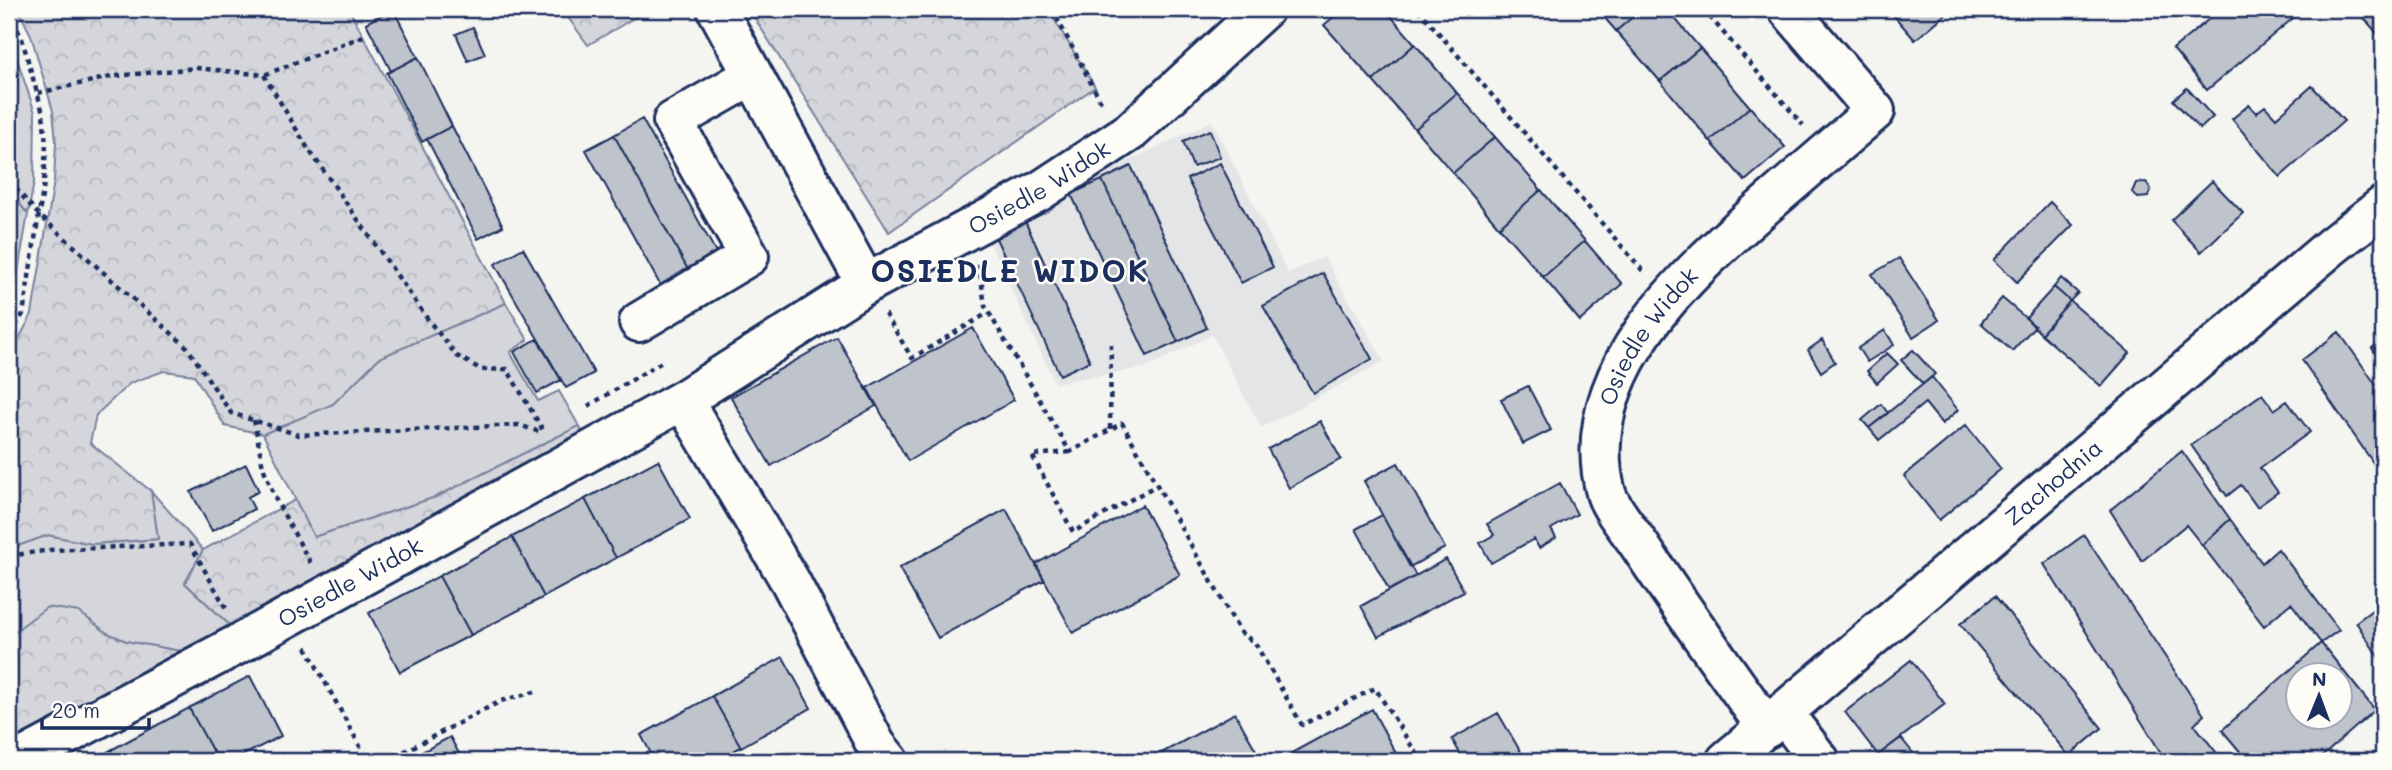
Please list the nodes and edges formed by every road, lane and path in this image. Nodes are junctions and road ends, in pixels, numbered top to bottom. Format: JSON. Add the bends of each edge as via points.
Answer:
{"nodes":[{"id":1,"x":717,"y":9,"type":"edge"},
{"id":2,"x":1052,"y":9,"type":"edge"},
{"id":3,"x":1264,"y":9,"type":"edge"},
{"id":4,"x":1418,"y":9,"type":"edge"},
{"id":5,"x":1703,"y":9,"type":"edge"},
{"id":6,"x":1788,"y":9,"type":"edge"},
{"id":7,"x":9,"y":11,"type":"edge"},
{"id":8,"x":366,"y":34,"type":"dead end"},
{"id":9,"x":264,"y":75,"type":"junction"},
{"id":10,"x":752,"y":76,"type":"junction"},
{"id":11,"x":38,"y":93,"type":"junction"},
{"id":12,"x":1131,"y":131,"type":"junction"},
{"id":13,"x":1827,"y":153,"type":"junction"},
{"id":14,"x":9,"y":181,"type":"edge"},
{"id":15,"x":2383,"y":206,"type":"edge"},
{"id":16,"x":39,"y":215,"type":"junction"},
{"id":17,"x":975,"y":225,"type":"junction"},
{"id":18,"x":866,"y":284,"type":"junction"},
{"id":19,"x":1667,"y":299,"type":"junction"},
{"id":20,"x":988,"y":313,"type":"junction"},
{"id":21,"x":639,"y":322,"type":"dead end"},
{"id":22,"x":9,"y":337,"type":"edge"},
{"id":23,"x":1111,"y":343,"type":"dead end"},
{"id":24,"x":662,"y":362,"type":"dead end"},
{"id":25,"x":683,"y":400,"type":"junction"},
{"id":26,"x":579,"y":412,"type":"dead end"},
{"id":27,"x":254,"y":420,"type":"junction"},
{"id":28,"x":555,"y":426,"type":"dead end"},
{"id":29,"x":1110,"y":429,"type":"junction"},
{"id":30,"x":543,"y":433,"type":"junction"},
{"id":31,"x":1070,"y":452,"type":"junction"},
{"id":32,"x":1157,"y":485,"type":"junction"},
{"id":33,"x":9,"y":556,"type":"edge"},
{"id":34,"x":327,"y":595,"type":"junction"},
{"id":35,"x":302,"y":640,"type":"dead end"},
{"id":36,"x":244,"y":641,"type":"junction"},
{"id":37,"x":537,"y":691,"type":"dead end"},
{"id":38,"x":1776,"y":721,"type":"junction"},
{"id":39,"x":16,"y":761,"type":"edge"},
{"id":40,"x":368,"y":761,"type":"edge"},
{"id":41,"x":386,"y":761,"type":"edge"},
{"id":42,"x":889,"y":761,"type":"edge"},
{"id":43,"x":1421,"y":761,"type":"edge"},
{"id":44,"x":1726,"y":761,"type":"edge"},
{"id":45,"x":1820,"y":761,"type":"edge"}],
"edges":[{"from":1,"to":10,"type":"street"},
{"from":2,"to":12,"type":"path","via":[[1100,100]]},
{"from":3,"to":12,"type":"street","name":"Osiedle Widok"},
{"from":4,"to":19,"type":"path"},
{"from":5,"to":13,"type":"path"},
{"from":6,"to":13,"type":"street","name":"Osiedle Widok","via":[[1875,111]]},
{"from":7,"to":11,"type":"path"},
{"from":8,"to":9,"type":"path"},
{"from":9,"to":11,"type":"path","via":[[197,68],[115,76]]},
{"from":9,"to":30,"type":"path","via":[[307,147],[429,321],[457,356],[482,370],[507,369]]},
{"from":10,"to":18,"type":"street"},
{"from":10,"to":21,"type":"street","via":[[673,121],[749,256]]},
{"from":11,"to":16,"type":"path","via":[[46,144]]},
{"from":12,"to":17,"type":"street","name":"Osiedle Widok","via":[[1040,191]]},
{"from":13,"to":19,"type":"street","name":"Osiedle Widok","via":[[1710,254]]},
{"from":14,"to":16,"type":"path"},
{"from":15,"to":38,"type":"street","name":"Zachodnia"},
{"from":16,"to":22,"type":"path","via":[[23,314]]},
{"from":16,"to":27,"type":"path","via":[[187,347],[231,413]]},
{"from":17,"to":18,"type":"street","name":"Osiedle Widok"},
{"from":17,"to":20,"type":"path"},
{"from":18,"to":20,"type":"path","via":[[912,358]]},
{"from":18,"to":25,"type":"street","name":"Osiedle Widok"},
{"from":19,"to":38,"type":"street","name":"Osiedle Widok","via":[[1617,378],[1606,408],[1600,445],[1606,495],[1678,604]]},
{"from":20,"to":31,"type":"path"},
{"from":23,"to":29,"type":"path"},
{"from":24,"to":26,"type":"path"},
{"from":25,"to":34,"type":"street","name":"Osiedle Widok"},
{"from":25,"to":42,"type":"street"},
{"from":27,"to":30,"type":"path","via":[[299,435],[519,425]]},
{"from":27,"to":34,"type":"path","via":[[263,467],[276,499]]},
{"from":28,"to":30,"type":"path"},
{"from":29,"to":31,"type":"path"},
{"from":29,"to":32,"type":"path","via":[[1122,423]]},
{"from":31,"to":32,"type":"path","via":[[1032,455],[1073,532]]},
{"from":32,"to":43,"type":"path","via":[[1240,632],[1255,643],[1302,725],[1375,688]]},
{"from":33,"to":36,"type":"path","via":[[190,544]]},
{"from":34,"to":36,"type":"street","name":"Osiedle Widok"},
{"from":35,"to":40,"type":"path"},
{"from":36,"to":39,"type":"street","name":"Osiedle Widok"},
{"from":37,"to":41,"type":"path","via":[[500,701]]},
{"from":38,"to":44,"type":"street","name":"Zachodnia"},
{"from":38,"to":45,"type":"street","name":"Osiedle Widok"}]}
